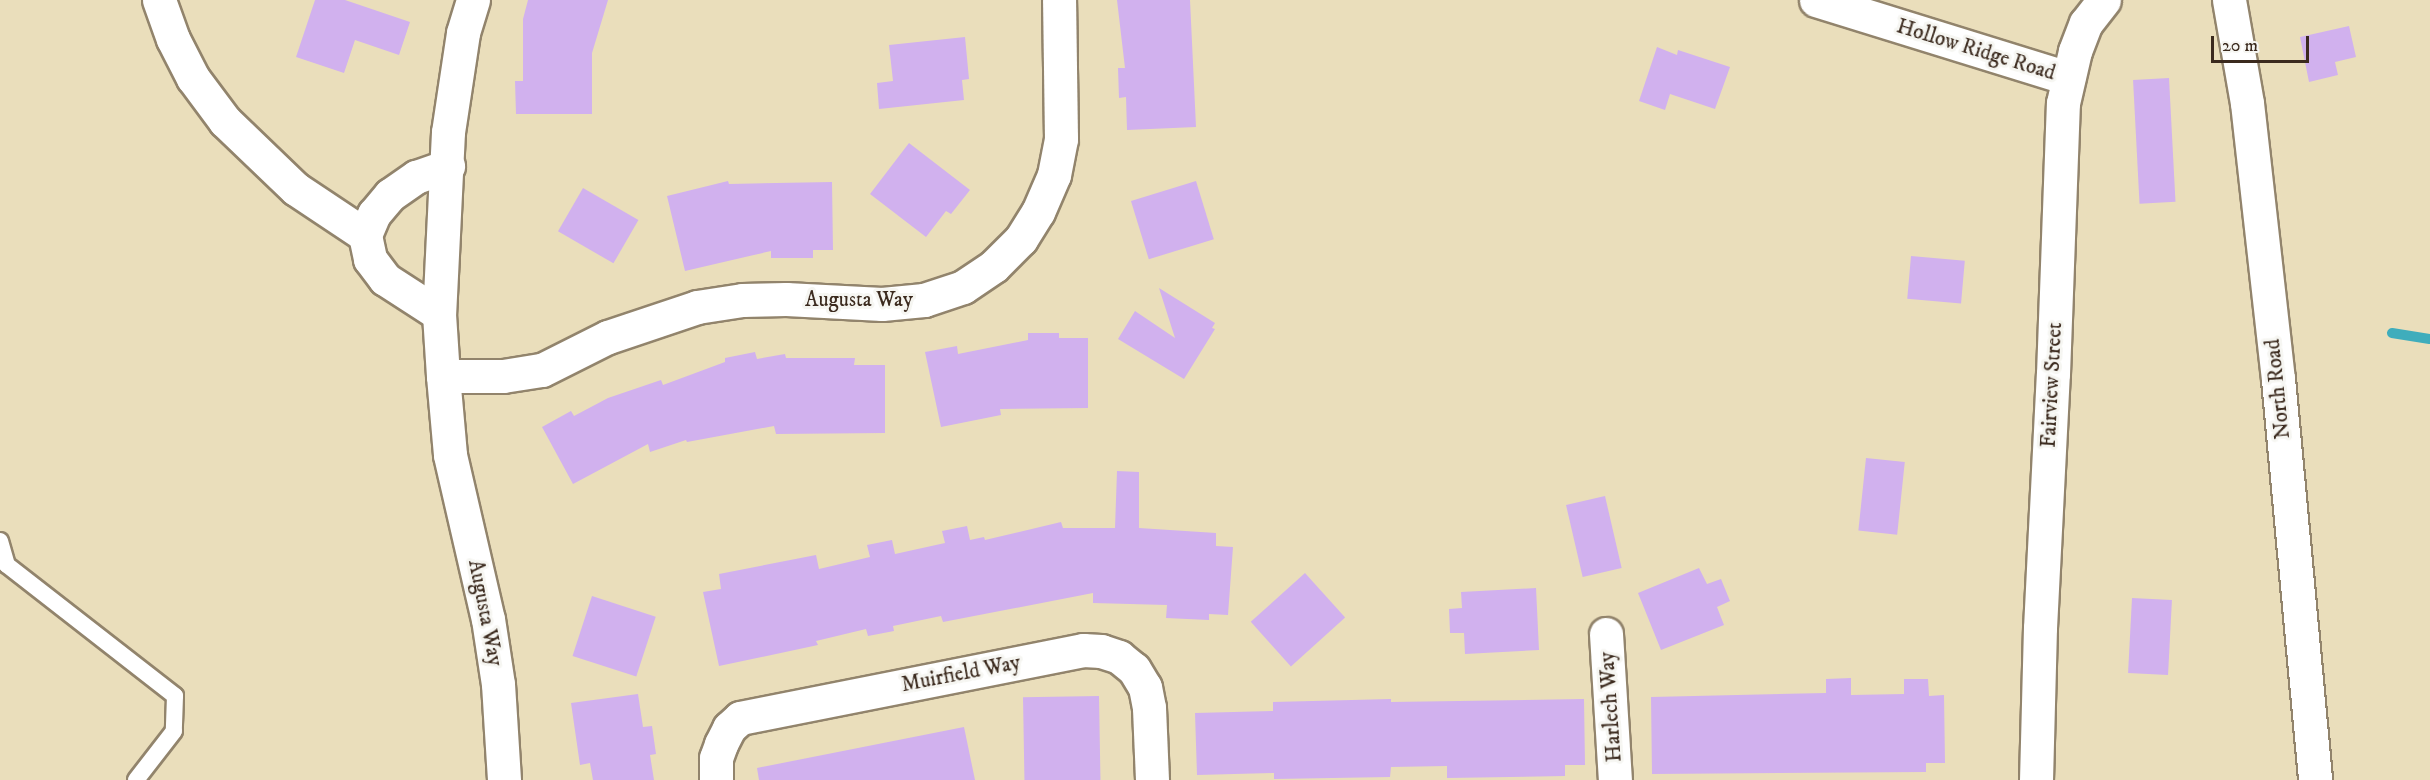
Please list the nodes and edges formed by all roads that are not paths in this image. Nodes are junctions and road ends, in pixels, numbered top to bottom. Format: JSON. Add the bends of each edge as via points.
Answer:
{"nodes":[{"id":1,"x":159,"y":0,"type":"edge"},
{"id":2,"x":473,"y":0,"type":"edge"},
{"id":3,"x":1059,"y":0,"type":"edge"},
{"id":4,"x":1816,"y":0,"type":"edge"},
{"id":5,"x":2103,"y":0,"type":"edge"},
{"id":6,"x":2229,"y":0,"type":"edge"},
{"id":7,"x":2068,"y":78,"type":"junction"},
{"id":8,"x":448,"y":166,"type":"junction"},
{"id":9,"x":364,"y":235,"type":"junction"},
{"id":10,"x":439,"y":314,"type":"junction"},
{"id":11,"x":443,"y":376,"type":"junction"},
{"id":12,"x":0,"y":541,"type":"edge"},
{"id":13,"x":1606,"y":634,"type":"dead end"},
{"id":14,"x":136,"y":780,"type":"edge"},
{"id":15,"x":504,"y":780,"type":"edge"},
{"id":16,"x":716,"y":780,"type":"edge"},
{"id":17,"x":1152,"y":780,"type":"edge"},
{"id":18,"x":1616,"y":780,"type":"edge"},
{"id":19,"x":2036,"y":780,"type":"edge"},
{"id":20,"x":2315,"y":780,"type":"edge"}],
"edges":[{"from":1,"to":9,"type":"street","via":[[193,78],[225,120],[296,189]]},
{"from":2,"to":8,"type":"street","name":"Augusta Way","via":[[455,75]]},
{"from":3,"to":11,"type":"street","name":"Augusta Way","via":[[1061,139],[1054,175],[1021,239],[994,266],[963,286],[924,300],[882,304],[786,299],[698,307],[608,337],[542,370],[503,376]]},
{"from":4,"to":7,"type":"street","name":"Hollow Ridge Road"},
{"from":5,"to":7,"type":"street","name":"Fairview Street","via":[[2086,23]]},
{"from":6,"to":20,"type":"street","name":"North Road","via":[[2247,103],[2277,368]]},
{"from":7,"to":19,"type":"street","name":"Fairview Street","via":[[2063,103]]},
{"from":8,"to":9,"type":"street","via":[[416,177],[390,195],[374,214]]},
{"from":8,"to":10,"type":"street","name":"Augusta Way"},
{"from":9,"to":10,"type":"street","via":[[370,259],[385,279]]},
{"from":10,"to":11,"type":"street","name":"Augusta Way"},
{"from":11,"to":15,"type":"street","name":"Augusta Way","via":[[450,455],[488,619],[498,684]]},
{"from":12,"to":14,"type":"lane","via":[[7,565],[176,696],[174,731]]},
{"from":13,"to":18,"type":"street","name":"Harlech Way"},
{"from":16,"to":17,"type":"street","name":"Muirfield Way","via":[[716,758],[721,744],[740,718],[1083,650],[1119,657],[1134,669],[1144,687],[1149,708]]}]}
